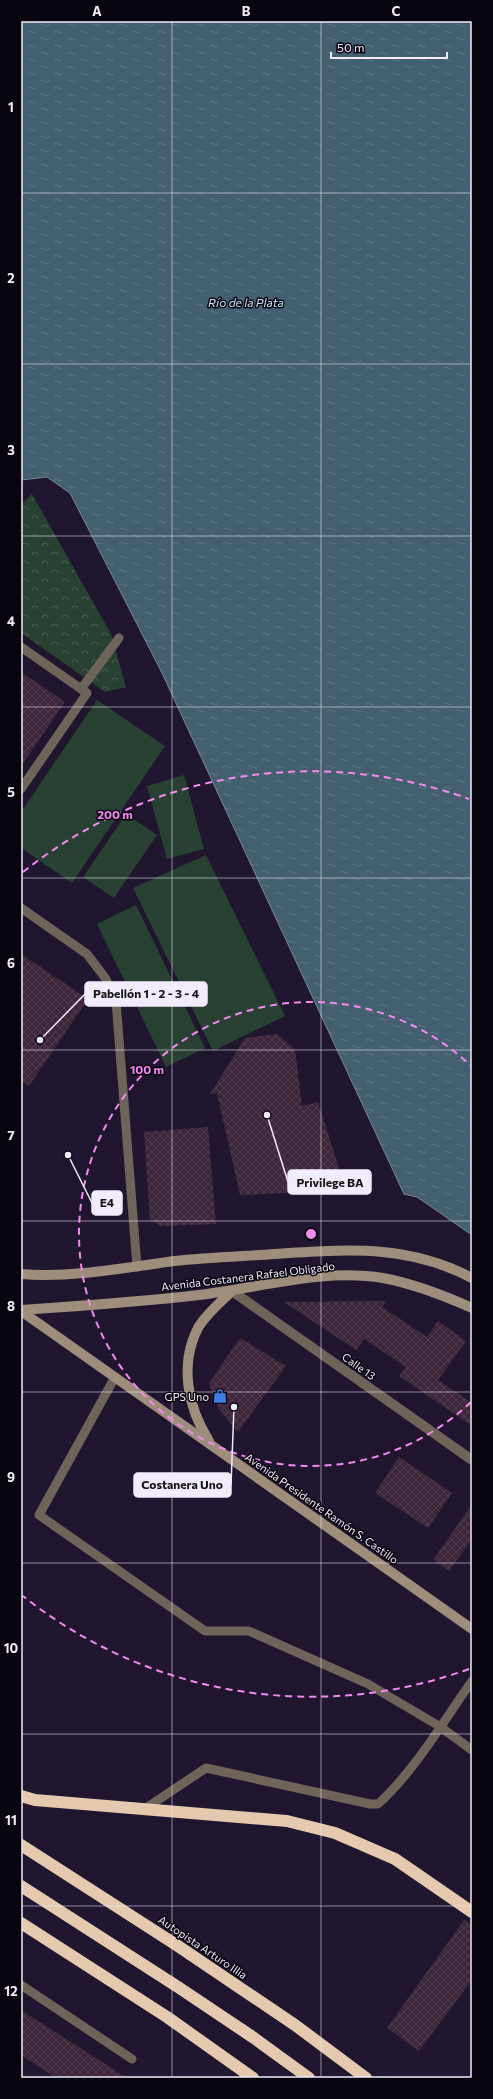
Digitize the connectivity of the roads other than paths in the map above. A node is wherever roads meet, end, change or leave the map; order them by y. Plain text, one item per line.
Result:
1 (119, 638) dead end
2 (21, 647) edge
3 (81, 689) junction
4 (21, 789) edge
5 (21, 908) edge
6 (137, 1267) junction
7 (21, 1274) edge
8 (472, 1278) edge
9 (232, 1291) junction
10 (472, 1308) edge
11 (21, 1310) edge
12 (115, 1377) junction
13 (212, 1445) junction
14 (472, 1460) edge
15 (472, 1629) edge
16 (472, 1681) edge
17 (439, 1726) junction
18 (472, 1750) edge
19 (21, 1796) edge
20 (143, 1810) junction
21 (21, 1846) edge
22 (21, 1886) edge
23 (472, 1912) edge
24 (21, 1922) edge
25 (21, 1985) edge
26 (132, 2059) dead end
27 (253, 2078) edge
28 (309, 2078) edge
29 (366, 2078) edge

1 - 3 lane
2 - 3 lane
3 - 4 lane
5 - 6 lane
6 - 7 main road, Avenida Costanera Rafael Obligado
6 - 8 main road, Avenida Costanera Rafael Obligado
9 - 10 main road, Avenida Costanera Rafael Obligado
9 - 11 main road, Avenida Costanera Rafael Obligado
9 - 13 main road
9 - 14 street, Calle 13
11 - 12 main road, Avenida Presidente Ramón S. Castillo
12 - 13 main road, Avenida Presidente Ramón S. Castillo
12 - 17 lane
13 - 15 main road, Avenida Presidente Ramón S. Castillo
16 - 17 lane
17 - 18 lane
17 - 20 lane
19 - 20 highway
20 - 23 highway
21 - 29 highway, Autopista Arturo Illia
22 - 28 highway
24 - 27 highway
25 - 26 lane

